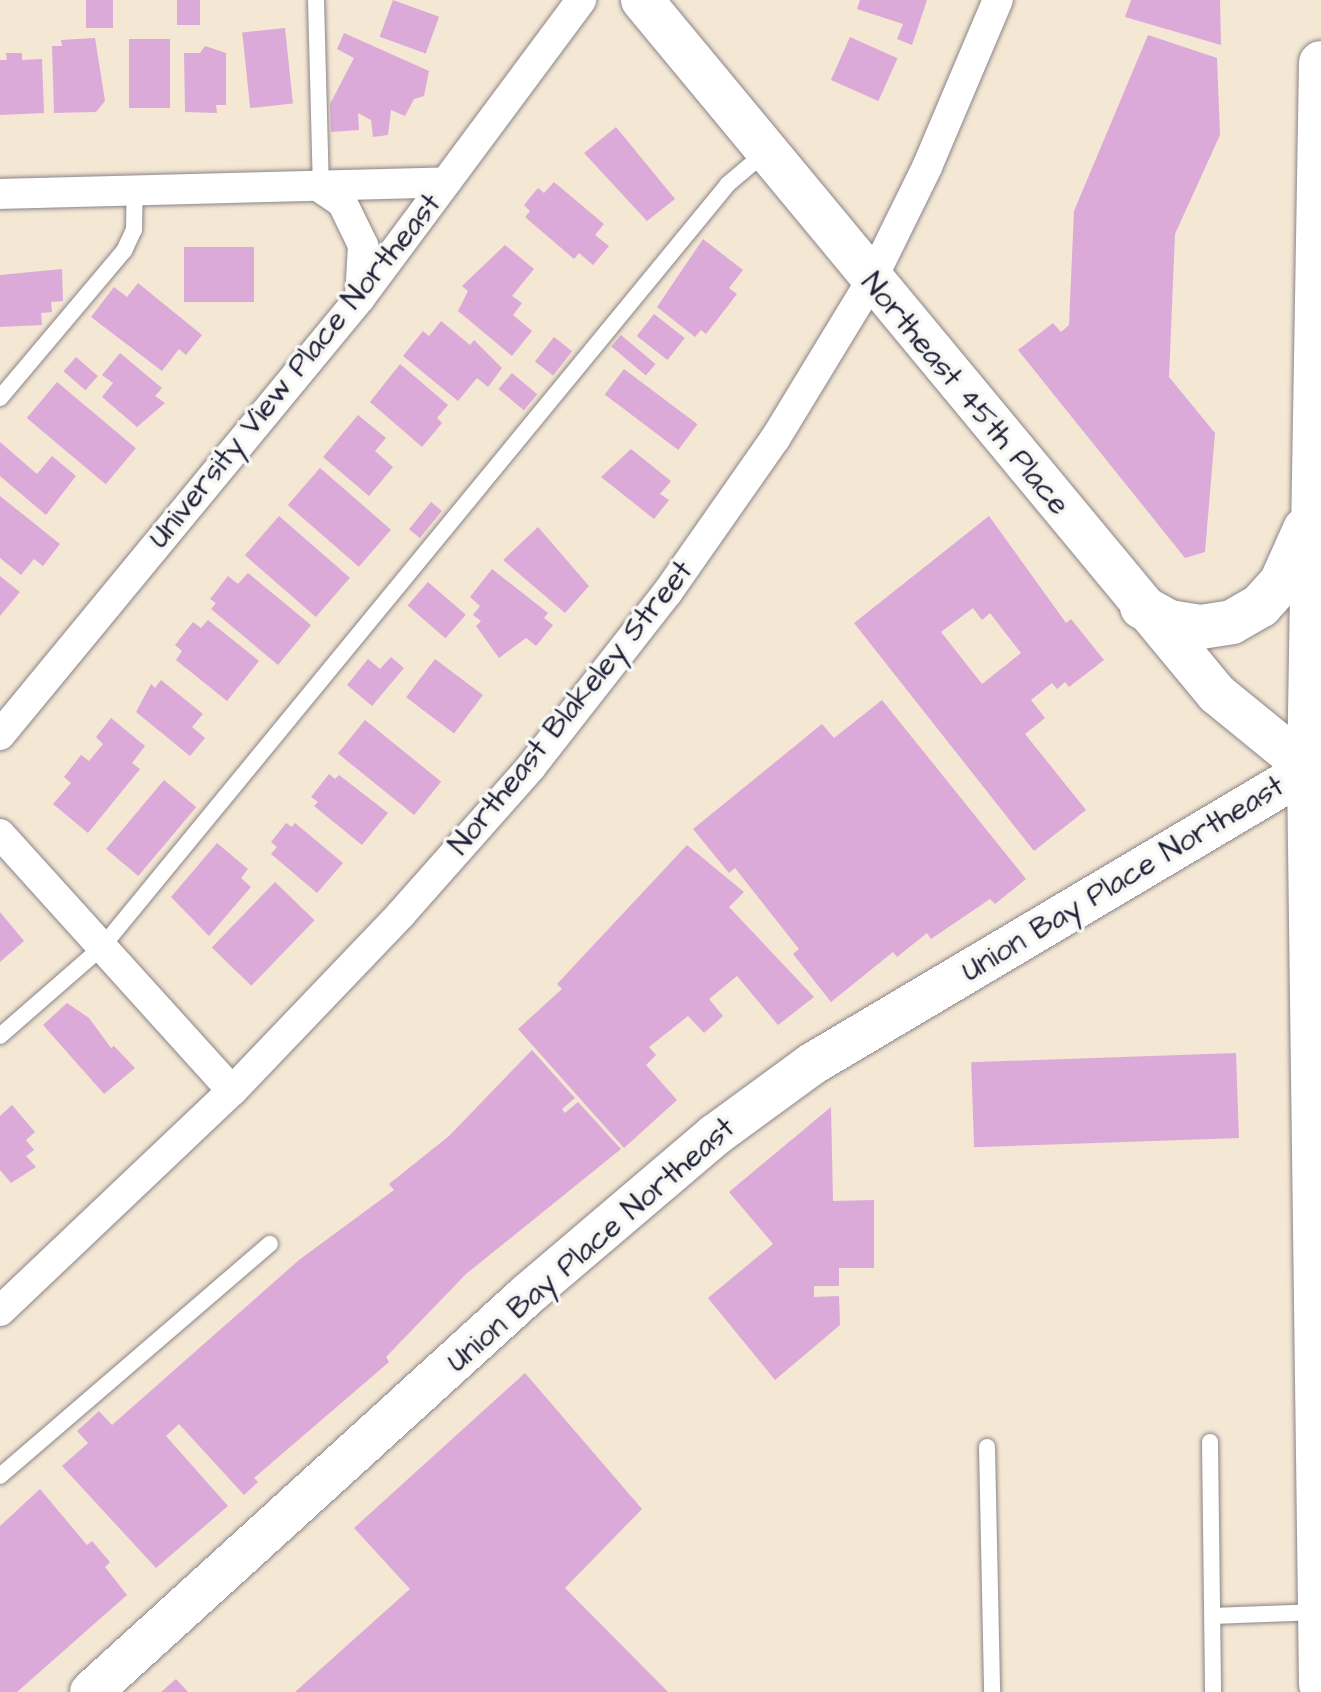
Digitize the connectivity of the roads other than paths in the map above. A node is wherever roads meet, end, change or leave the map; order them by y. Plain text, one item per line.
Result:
1 (316, 0) edge
2 (581, 0) edge
3 (642, 0) edge
4 (998, 0) edge
5 (1321, 63) edge
6 (767, 151) junction
7 (446, 182) junction
8 (321, 188) junction
9 (135, 191) junction
10 (0, 194) edge
11 (871, 281) junction
12 (360, 298) junction
13 (0, 398) edge
14 (1313, 508) junction
15 (1142, 607) junction
16 (0, 735) edge
17 (1315, 766) edge
18 (0, 834) edge
19 (102, 947) junction
20 (0, 1036) edge
21 (1318, 1063) edge
22 (232, 1091) junction
23 (270, 1244) dead end
24 (0, 1311) edge
25 (1210, 1442) dead end
26 (987, 1447) dead end
27 (0, 1476) edge
28 (1320, 1612) edge
29 (1213, 1616) junction
30 (1321, 1684) edge
31 (91, 1692) edge
32 (992, 1692) edge
33 (1213, 1692) edge

1 - 8 lane
2 - 7 street, University View Place Northeast
3 - 6 main road, Northeast 45th Place
4 - 11 street, Northeast Blakeley Street
5 - 14 main road
6 - 11 main road, Northeast 45th Place
6 - 19 lane
7 - 8 street
7 - 12 street, University View Place Northeast
8 - 9 street
8 - 12 street
9 - 10 street
9 - 13 lane
11 - 15 main road, Northeast 45th Place
11 - 22 street, Northeast Blakeley Street
12 - 16 street, University View Place Northeast
14 - 15 main road
14 - 17 main road
15 - 17 main road, Northeast 45th Place
17 - 21 main road
17 - 31 main road, Union Bay Place Northeast
18 - 19 street
19 - 20 lane
19 - 22 street
21 - 28 main road
22 - 24 street, Northeast Blakeley Street
23 - 27 lane
25 - 29 lane
26 - 32 lane
28 - 29 lane
28 - 30 main road
29 - 33 lane

